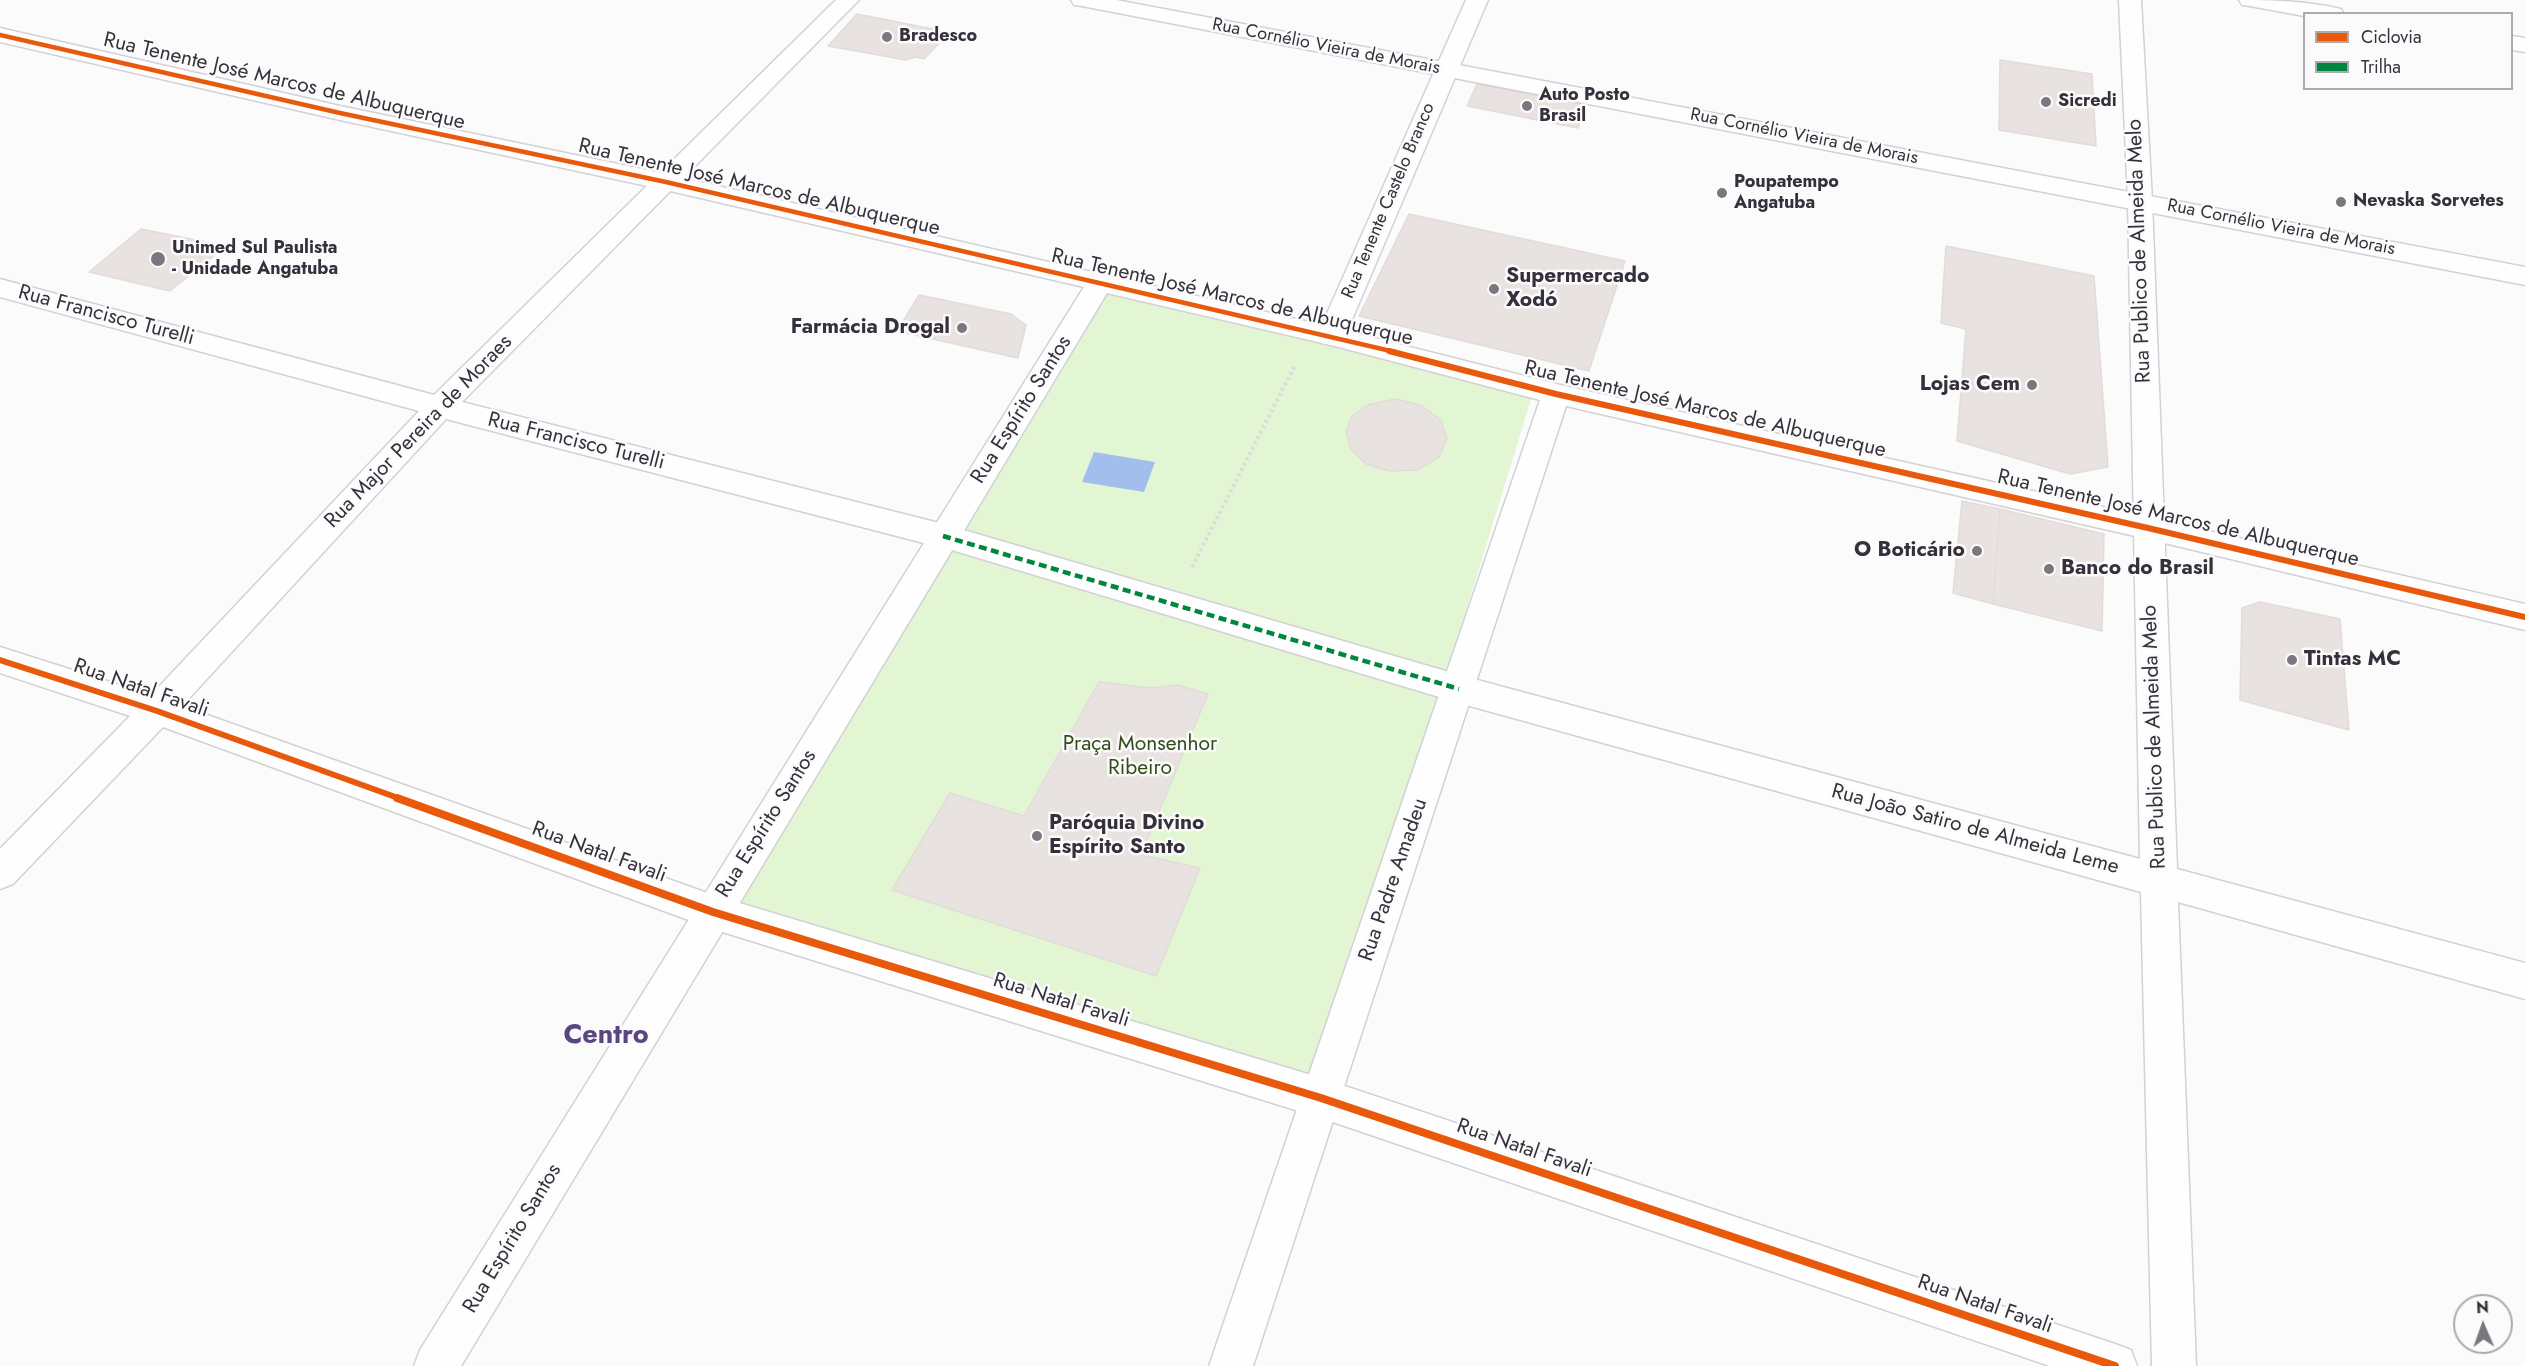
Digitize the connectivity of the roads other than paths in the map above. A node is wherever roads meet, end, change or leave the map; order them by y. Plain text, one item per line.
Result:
1 (848, 0) edge
2 (1083, 0) edge
3 (1477, 0) edge
4 (2130, 0) edge
5 (2250, 0) edge
6 (2320, 12) edge
7 (0, 35) edge
8 (1446, 70) junction
9 (666, 182) junction
10 (2140, 201) junction
11 (2525, 276) edge
12 (1100, 283) junction
13 (0, 288) edge
14 (1321, 334) junction
15 (1556, 394) junction
16 (440, 407) junction
17 (2148, 528) junction
18 (943, 536) junction
19 (1173, 605) joint
20 (2525, 616) edge
21 (0, 660) edge
22 (1459, 689) junction
23 (157, 711) junction
24 (0, 873) edge
25 (2160, 880) junction
26 (713, 912) junction
27 (2525, 981) edge
28 (1321, 1098) junction
29 (436, 1366) edge
30 (1231, 1366) edge
31 (2115, 1366) edge
32 (2174, 1366) edge

1 - 9 street, Rua Major Pereira de Moraes
2 - 8 street, Rua Cornélio Vieira de Morais
3 - 8 street, Rua Tenente Castelo Branco
4 - 10 street, Rua Publico de Almeida Melo
5 - 6 street
7 - 9 street, Rua Tenente José Marcos de Albuquerque
8 - 10 street, Rua Cornélio Vieira de Morais
8 - 14 street, Rua Tenente Castelo Branco
9 - 12 street, Rua Tenente José Marcos de Albuquerque
9 - 16 street, Rua Major Pereira de Moraes
10 - 11 street, Rua Cornélio Vieira de Morais
10 - 17 street, Rua Publico de Almeida Melo
12 - 14 street, Rua Tenente José Marcos de Albuquerque
12 - 18 street, Rua Espírito Santos
13 - 16 street, Rua Francisco Turelli
14 - 15 street, Rua Tenente José Marcos de Albuquerque
15 - 17 street, Rua Tenente José Marcos de Albuquerque
15 - 22 street, Rua Padre Amadeu
16 - 18 street, Rua Francisco Turelli
16 - 23 street, Rua Major Pereira de Moraes
17 - 20 street, Rua Tenente José Marcos de Albuquerque
17 - 25 street, Rua Publico de Almeida Melo
18 - 19 street, Rua Francisco Turelli
18 - 26 street, Rua Espírito Santos
19 - 22 street, Rua João Satiro de Almeida Leme
21 - 23 street, Rua Natal Favali
22 - 25 street, Rua João Satiro de Almeida Leme
22 - 28 street, Rua Padre Amadeu
23 - 24 street, Rua Major Pereira de Moraes
23 - 26 street, Rua Natal Favali
25 - 27 street, Rua João Satiro de Almeida Leme
25 - 32 street, Rua Publico de Almeida Melo
26 - 28 street, Rua Natal Favali
26 - 29 street, Rua Espírito Santos
28 - 30 street, Rua Padre Amadeu
28 - 31 street, Rua Natal Favali

